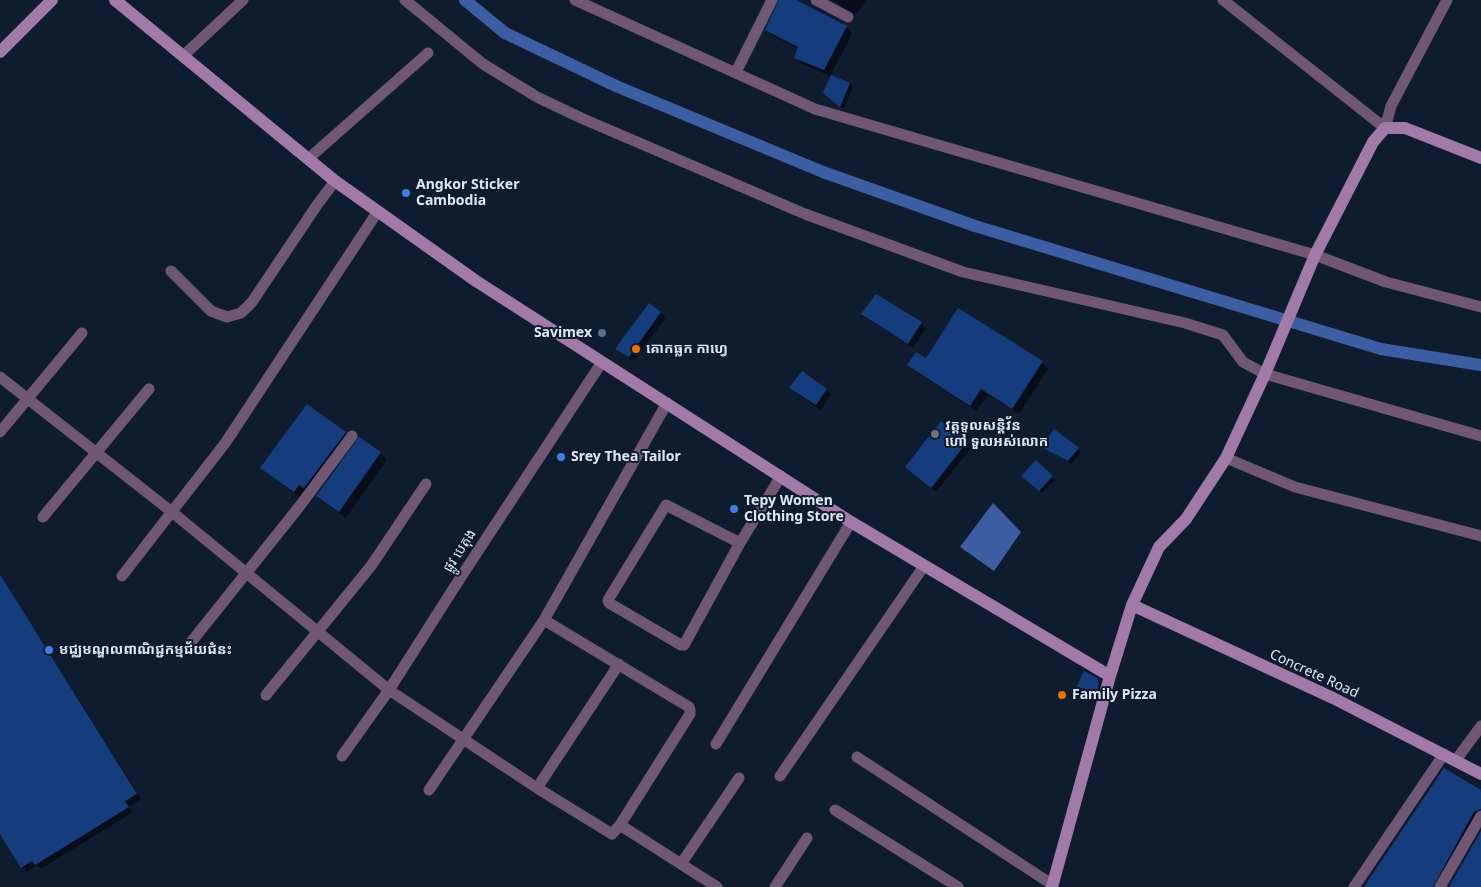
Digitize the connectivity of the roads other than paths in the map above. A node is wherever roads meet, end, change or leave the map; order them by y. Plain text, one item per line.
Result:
1 (52, 0) edge
2 (115, 0) edge
3 (243, 0) edge
4 (405, 0) edge
5 (575, 0) edge
6 (772, 0) edge
7 (816, 0) edge
8 (1223, 0) edge
9 (1446, 0) edge
10 (848, 17) dead end
11 (0, 52) edge
12 (428, 53) dead end
13 (183, 56) junction
14 (736, 72) junction
15 (1385, 128) junction
16 (1481, 158) edge
17 (308, 159) junction
18 (335, 181) junction
19 (378, 211) junction
20 (1315, 255) junction
21 (171, 271) dead end
22 (1481, 307) edge
23 (82, 334) dead end
24 (602, 362) junction
25 (1267, 368) junction
26 (0, 376) edge
27 (149, 389) dead end
28 (28, 399) junction
29 (667, 403) junction
30 (0, 432) edge
31 (352, 436) dead end
32 (1481, 436) edge
33 (96, 453) junction
34 (1226, 458) junction
35 (781, 476) junction
36 (426, 484) dead end
37 (172, 512) junction
38 (43, 517) dead end
39 (851, 522) junction
40 (1481, 536) edge
41 (740, 543) junction
42 (924, 566) junction
43 (246, 572) junction
44 (122, 576) dead end
45 (1132, 605) junction
46 (544, 620) junction
47 (318, 631) junction
48 (192, 641) dead end
49 (619, 664) junction
50 (1110, 676) junction
51 (389, 690) junction
52 (266, 695) dead end
53 (1481, 726) edge
54 (464, 740) junction
55 (716, 744) dead end
56 (342, 756) dead end
57 (857, 757) dead end
58 (1450, 757) junction
59 (1481, 774) edge
60 (780, 776) dead end
61 (739, 778) dead end
62 (537, 788) junction
63 (429, 790) dead end
64 (835, 810) dead end
65 (1481, 816) edge
66 (620, 825) junction
67 (806, 838) dead end
68 (681, 864) junction
69 (1053, 886) edge
70 (716, 887) edge
71 (775, 887) edge
72 (958, 887) edge
73 (1354, 887) edge
74 (1440, 887) edge

1 - 11 street
2 - 13 street
3 - 13 street
4 - 25 street
5 - 14 street
6 - 14 street
7 - 10 street
8 - 15 street
9 - 15 street
12 - 17 street
13 - 17 street
14 - 20 street
15 - 16 street
15 - 20 street
17 - 18 street
18 - 19 street
18 - 21 street
19 - 24 street
19 - 37 street
20 - 22 street
20 - 25 street
23 - 28 street
24 - 29 street
24 - 51 street, ផ្លូវ បេតុង
25 - 32 street
25 - 34 street
26 - 28 street
27 - 33 street
28 - 30 street
28 - 33 street
29 - 35 street
29 - 46 street
31 - 43 street
33 - 37 street
33 - 38 street
34 - 40 street
34 - 45 street
35 - 39 street
35 - 41 street
36 - 47 street
37 - 43 street
37 - 44 street
39 - 42 street
39 - 55 street
41 - 41 street
42 - 50 street
42 - 60 street
43 - 47 street
43 - 48 street
45 - 50 street
45 - 58 street, Concrete Road
46 - 49 street
46 - 54 street
47 - 51 street
47 - 52 street
49 - 62 street
49 - 66 street
50 - 69 street
51 - 54 street
51 - 56 street, ផ្លូវ បេតុង
53 - 58 street
54 - 62 street
54 - 63 street
57 - 69 street
58 - 59 street, Concrete Road
58 - 73 street
61 - 68 street
62 - 66 street
64 - 72 street
65 - 74 street
66 - 68 street
67 - 71 street
68 - 70 street

